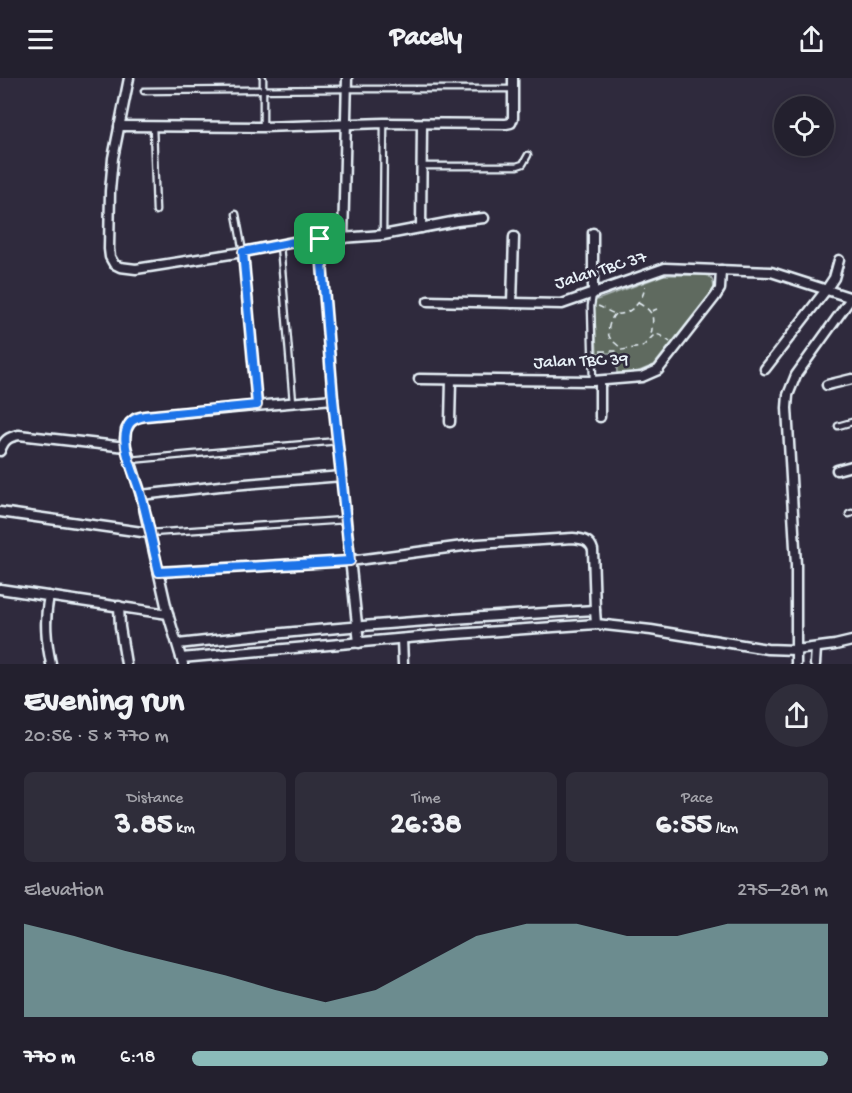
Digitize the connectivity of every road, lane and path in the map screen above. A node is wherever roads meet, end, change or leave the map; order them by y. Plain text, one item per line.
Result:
1 (129, 78) edge
2 (263, 78) edge
3 (347, 78) edge
4 (513, 78) edge
5 (346, 89) junction
6 (513, 89) junction
7 (263, 90) junction
8 (144, 91) dead end
9 (384, 123) junction
10 (422, 124) junction
11 (345, 125) junction
12 (119, 126) junction
13 (153, 126) junction
14 (263, 127) junction
15 (528, 155) dead end
16 (422, 166) junction
17 (156, 211) dead end
18 (236, 214) dead end
19 (484, 218) dead end
20 (421, 228) junction
21 (593, 233) dead end
22 (383, 236) junction
23 (514, 237) dead end
24 (320, 239) junction
25 (343, 239) junction
26 (280, 244) junction
27 (243, 252) junction
28 (839, 260) dead end
29 (721, 270) junction
30 (641, 277) junction
31 (826, 290) junction
32 (593, 294) junction
33 (852, 297) edge
34 (428, 301) dead end
35 (512, 303) junction
36 (637, 303) junction
37 (591, 306) junction
38 (657, 309) dead end
39 (651, 312) junction
40 (615, 314) junction
41 (651, 336) junction
42 (677, 347) junction
43 (623, 350) junction
44 (593, 351) junction
45 (765, 369) dead end
46 (419, 379) dead end
47 (852, 379) edge
48 (451, 380) junction
49 (597, 381) junction
50 (827, 385) dead end
51 (333, 399) junction
52 (292, 402) junction
53 (257, 405) junction
54 (600, 417) dead end
55 (450, 422) dead end
56 (852, 423) edge
57 (838, 426) dead end
58 (338, 441) junction
59 (126, 447) junction
60 (0, 451) edge
61 (130, 460) junction
62 (852, 466) edge
63 (837, 470) dead end
64 (342, 476) junction
65 (141, 495) junction
66 (0, 512) edge
67 (345, 520) junction
68 (149, 533) junction
69 (350, 561) junction
70 (159, 572) junction
71 (0, 589) edge
72 (49, 596) junction
73 (119, 606) junction
74 (595, 610) junction
75 (168, 614) junction
76 (596, 624) junction
77 (357, 627) junction
78 (402, 639) junction
79 (852, 641) edge
80 (178, 644) junction
81 (359, 644) junction
82 (816, 648) junction
83 (796, 650) junction
84 (182, 661) edge
85 (51, 664) edge
86 (126, 664) edge
87 (403, 664) edge
88 (796, 664) edge
89 (815, 664) edge

1 - 12 street
2 - 7 lane
3 - 5 street
4 - 6 street
5 - 6 lane
5 - 7 lane
5 - 11 street
6 - 10 street
7 - 8 lane
7 - 14 lane
9 - 10 street
9 - 11 street
9 - 22 lane
10 - 16 street
11 - 14 street
11 - 25 street
12 - 13 street
12 - 27 street
13 - 14 street
13 - 17 lane
15 - 16 lane
16 - 20 street
18 - 27 lane
19 - 20 street
20 - 22 street
21 - 32 street
22 - 25 street
23 - 35 street
24 - 25 street
24 - 26 street
24 - 51 street
26 - 27 street
26 - 52 lane
27 - 53 street
28 - 31 street
29 - 30 street, Jalan TBC 37
29 - 31 street, Jalan TBC 37
29 - 42 street, Jalan TBC 39
30 - 32 street, Jalan TBC 37
30 - 36 path
31 - 33 street, Jalan TBC 37
31 - 45 street
32 - 35 street, Jalan TBC 37
32 - 37 lane
33 - 83 street
34 - 35 street, Jalan TBC 37
36 - 39 path
36 - 40 path
37 - 40 path
37 - 44 lane
38 - 39 path
39 - 41 path
40 - 43 path
41 - 42 path
41 - 43 path
42 - 49 street, Jalan TBC 39
43 - 44 path
44 - 49 lane
46 - 48 street, Jalan TBC 39
47 - 50 street
48 - 49 street, Jalan TBC 39
48 - 55 street
49 - 54 street
51 - 52 street
51 - 58 street
52 - 53 street
53 - 59 street
56 - 57 lane
58 - 61 lane
58 - 64 street
59 - 60 street
59 - 61 street
61 - 65 street
62 - 63 street
64 - 65 street
64 - 67 street
65 - 68 street
66 - 68 street
67 - 68 lane
67 - 69 street
68 - 70 street
69 - 70 street
69 - 74 street
69 - 77 street
70 - 75 street
71 - 72 street
72 - 73 street
72 - 85 street
73 - 75 street
73 - 86 street
74 - 76 street
74 - 77 street
75 - 80 street
76 - 78 street
76 - 83 street
77 - 80 street
77 - 81 street
78 - 81 street
78 - 87 street
79 - 82 street
80 - 84 street
81 - 84 street
82 - 83 street
82 - 89 street
83 - 88 street

